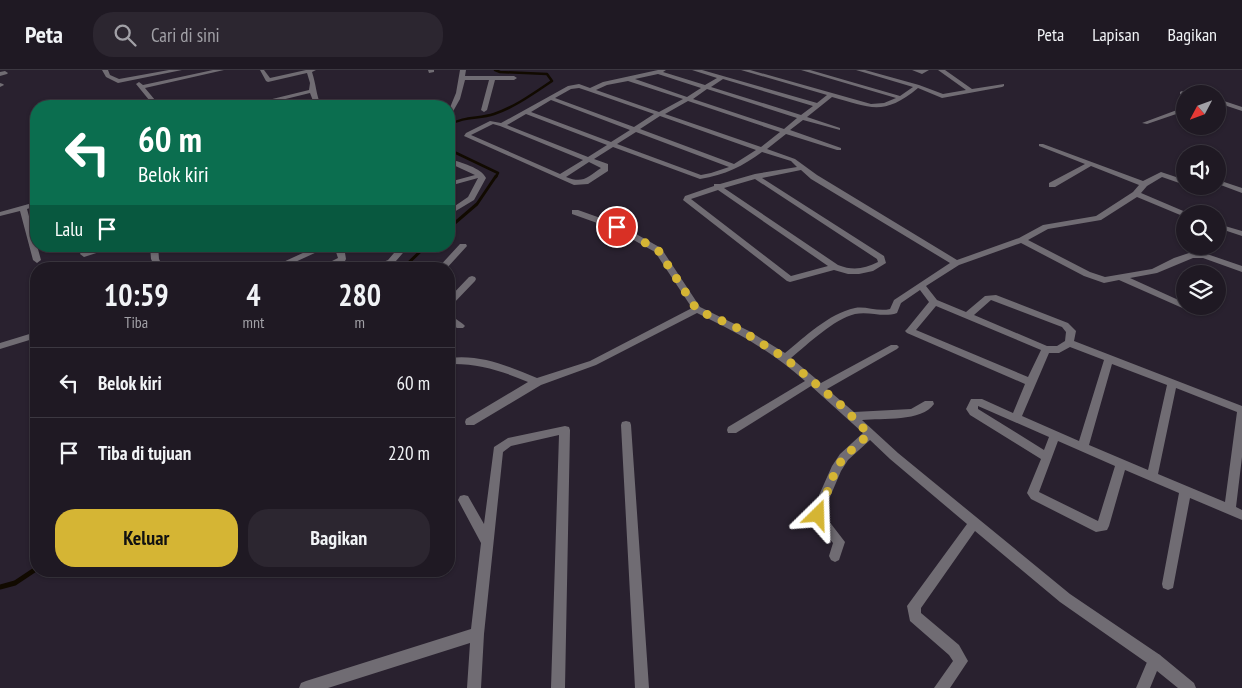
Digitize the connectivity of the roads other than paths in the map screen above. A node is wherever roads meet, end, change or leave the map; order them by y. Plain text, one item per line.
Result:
1 (106, 70) edge
2 (179, 70) edge
3 (221, 70) edge
4 (263, 70) edge
5 (311, 70) edge
6 (463, 70) edge
7 (695, 70) edge
8 (744, 70) edge
9 (804, 70) edge
10 (831, 70) edge
11 (859, 70) edge
12 (915, 70) edge
13 (926, 70) edge
14 (941, 70) edge
15 (660, 71) edge
16 (704, 71) edge
17 (823, 76) junction
18 (722, 77) junction
19 (134, 78) junction
20 (462, 78) junction
21 (492, 78) junction
22 (514, 78) dead end
23 (628, 79) junction
24 (732, 79) junction
25 (1002, 85) dead end
26 (917, 86) junction
27 (141, 87) junction
28 (707, 88) junction
29 (590, 90) junction
30 (312, 91) junction
31 (971, 91) junction
32 (831, 95) junction
33 (550, 98) junction
34 (902, 98) junction
35 (688, 99) junction
36 (152, 100) edge
37 (275, 100) edge
38 (316, 100) edge
39 (455, 102) edge
40 (1226, 104) edge
41 (817, 105) junction
42 (1242, 109) edge
43 (484, 110) dead end
44 (526, 112) junction
45 (1176, 112) edge
46 (659, 114) junction
47 (802, 117) junction
48 (1145, 123) dead end
49 (502, 125) junction
50 (838, 129) dead end
51 (636, 130) junction
52 (785, 131) junction
53 (613, 145) junction
54 (1042, 145) dead end
55 (839, 149) dead end
56 (762, 150) junction
57 (591, 159) junction
58 (455, 164) edge
59 (1090, 164) junction
60 (736, 167) junction
61 (801, 167) junction
62 (481, 175) junction
63 (755, 176) junction
64 (561, 177) junction
65 (1176, 180) edge
66 (455, 182) edge
67 (1144, 184) junction
68 (1052, 185) dead end
69 (1226, 185) edge
70 (717, 186) junction
71 (1242, 191) edge
72 (1136, 194) junction
73 (471, 198) junction
74 (455, 203) edge
75 (30, 205) edge
76 (23, 207) junction
77 (455, 209) edge
78 (1176, 211) edge
79 (575, 212) dead end
80 (0, 214) edge
81 (1226, 229) edge
82 (30, 234) edge
83 (1242, 234) edge
84 (1022, 240) junction
85 (463, 246) dead end
86 (35, 252) edge
87 (92, 252) edge
88 (312, 252) edge
89 (339, 252) edge
90 (399, 252) edge
91 (84, 254) dead end
92 (37, 260) dead end
93 (288, 262) edge
94 (328, 262) edge
95 (390, 262) edge
96 (448, 262) edge
97 (956, 263) junction
98 (835, 267) junction
99 (1242, 269) edge
100 (1122, 278) junction
101 (472, 279) dead end
102 (921, 284) junction
103 (455, 297) edge
104 (934, 302) junction
105 (1176, 302) edge
106 (697, 310) junction
107 (968, 316) junction
108 (455, 322) edge
109 (460, 326) dead end
110 (30, 337) edge
111 (1069, 343) junction
112 (0, 346) edge
113 (894, 347) dead end
114 (1046, 349) junction
115 (785, 358) junction
116 (1109, 358) junction
117 (455, 360) edge
118 (537, 382) junction
119 (1030, 382) junction
120 (1172, 383) junction
121 (816, 385) junction
122 (929, 404) dead end
123 (1242, 411) edge
124 (852, 416) junction
125 (1016, 418) junction
126 (470, 422) dead end
127 (626, 425) dead end
128 (732, 430) dead end
129 (869, 434) junction
130 (1055, 436) junction
131 (1083, 447) junction
132 (1046, 457) junction
133 (1121, 464) junction
134 (1152, 477) junction
135 (1185, 491) junction
136 (464, 500) dead end
137 (1230, 510) junction
138 (1242, 516) edge
139 (974, 523) junction
140 (488, 544) junction
141 (835, 556) dead end
142 (1168, 584) dead end
143 (477, 634) junction
144 (1154, 660) junction
145 (306, 688) edge
146 (474, 688) edge
147 (558, 688) edge
148 (642, 688) edge
149 (941, 688) edge
150 (1143, 688) edge
151 (1189, 688) edge

1 - 19 street
2 - 19 street
3 - 27 street
4 - 5 street
5 - 30 street
6 - 20 street
7 - 16 street
8 - 24 street
8 - 32 street
9 - 17 street
10 - 17 street
11 - 26 street
12 - 13 street
14 - 31 street
15 - 23 street
15 - 28 street
16 - 18 street
17 - 34 street
18 - 24 street
18 - 28 street
19 - 27 street
20 - 21 street
20 - 39 street
21 - 22 street
21 - 43 street
23 - 29 street
23 - 35 street
24 - 41 street
25 - 31 street
26 - 31 street
26 - 34 street
27 - 36 street
28 - 35 street
28 - 47 street
29 - 33 street
29 - 46 street
30 - 37 street
30 - 38 street
32 - 34 street
32 - 41 street
33 - 44 street
33 - 51 street
35 - 46 street
35 - 52 street
40 - 42 street
41 - 47 street
44 - 49 street
44 - 53 street
45 - 48 street
46 - 51 street
46 - 56 street
47 - 50 street
47 - 52 street
49 - 57 street
49 - 64 street
51 - 53 street
51 - 60 street
52 - 55 street
52 - 56 street
53 - 57 street
53 - 60 street
54 - 59 street
56 - 60 street
56 - 61 street
57 - 64 street
57 - 64 street
58 - 62 street
59 - 67 street
59 - 68 street
61 - 63 street
61 - 97 street
62 - 66 street
62 - 73 street
63 - 70 street
63 - 98 street
65 - 67 street
67 - 72 street
69 - 71 street
70 - 98 street
70 - 98 street
72 - 78 street
72 - 84 street
73 - 74 street
73 - 77 street
75 - 76 street
76 - 80 street
76 - 82 street
79 - 106 street
81 - 83 street
84 - 97 street
84 - 100 street
85 - 96 street
86 - 92 street
87 - 91 street
88 - 93 street
89 - 94 street
90 - 95 street
97 - 102 street
99 - 100 street
100 - 105 street
101 - 103 street
102 - 104 street
102 - 115 street
104 - 107 street
104 - 119 street
106 - 115 street
106 - 118 street
107 - 111 street
107 - 114 street
108 - 109 street
110 - 112 street
111 - 114 street
111 - 116 street
113 - 121 street
114 - 119 street
115 - 121 street
116 - 120 street
116 - 131 street
117 - 118 street
118 - 126 street
119 - 125 street
120 - 123 street
120 - 134 street
121 - 124 street
121 - 128 street
122 - 124 street
123 - 137 street
124 - 129 street
125 - 130 street
125 - 132 street
127 - 148 street
129 - 139 street
129 - 141 street
130 - 131 street
130 - 132 street
131 - 133 street
132 - 133 street
133 - 134 street
134 - 135 street
135 - 137 street
135 - 142 street
136 - 140 street
137 - 138 street
139 - 144 street
139 - 149 street
140 - 143 street
140 - 147 street
143 - 145 street
143 - 146 street
144 - 150 street
144 - 151 street

